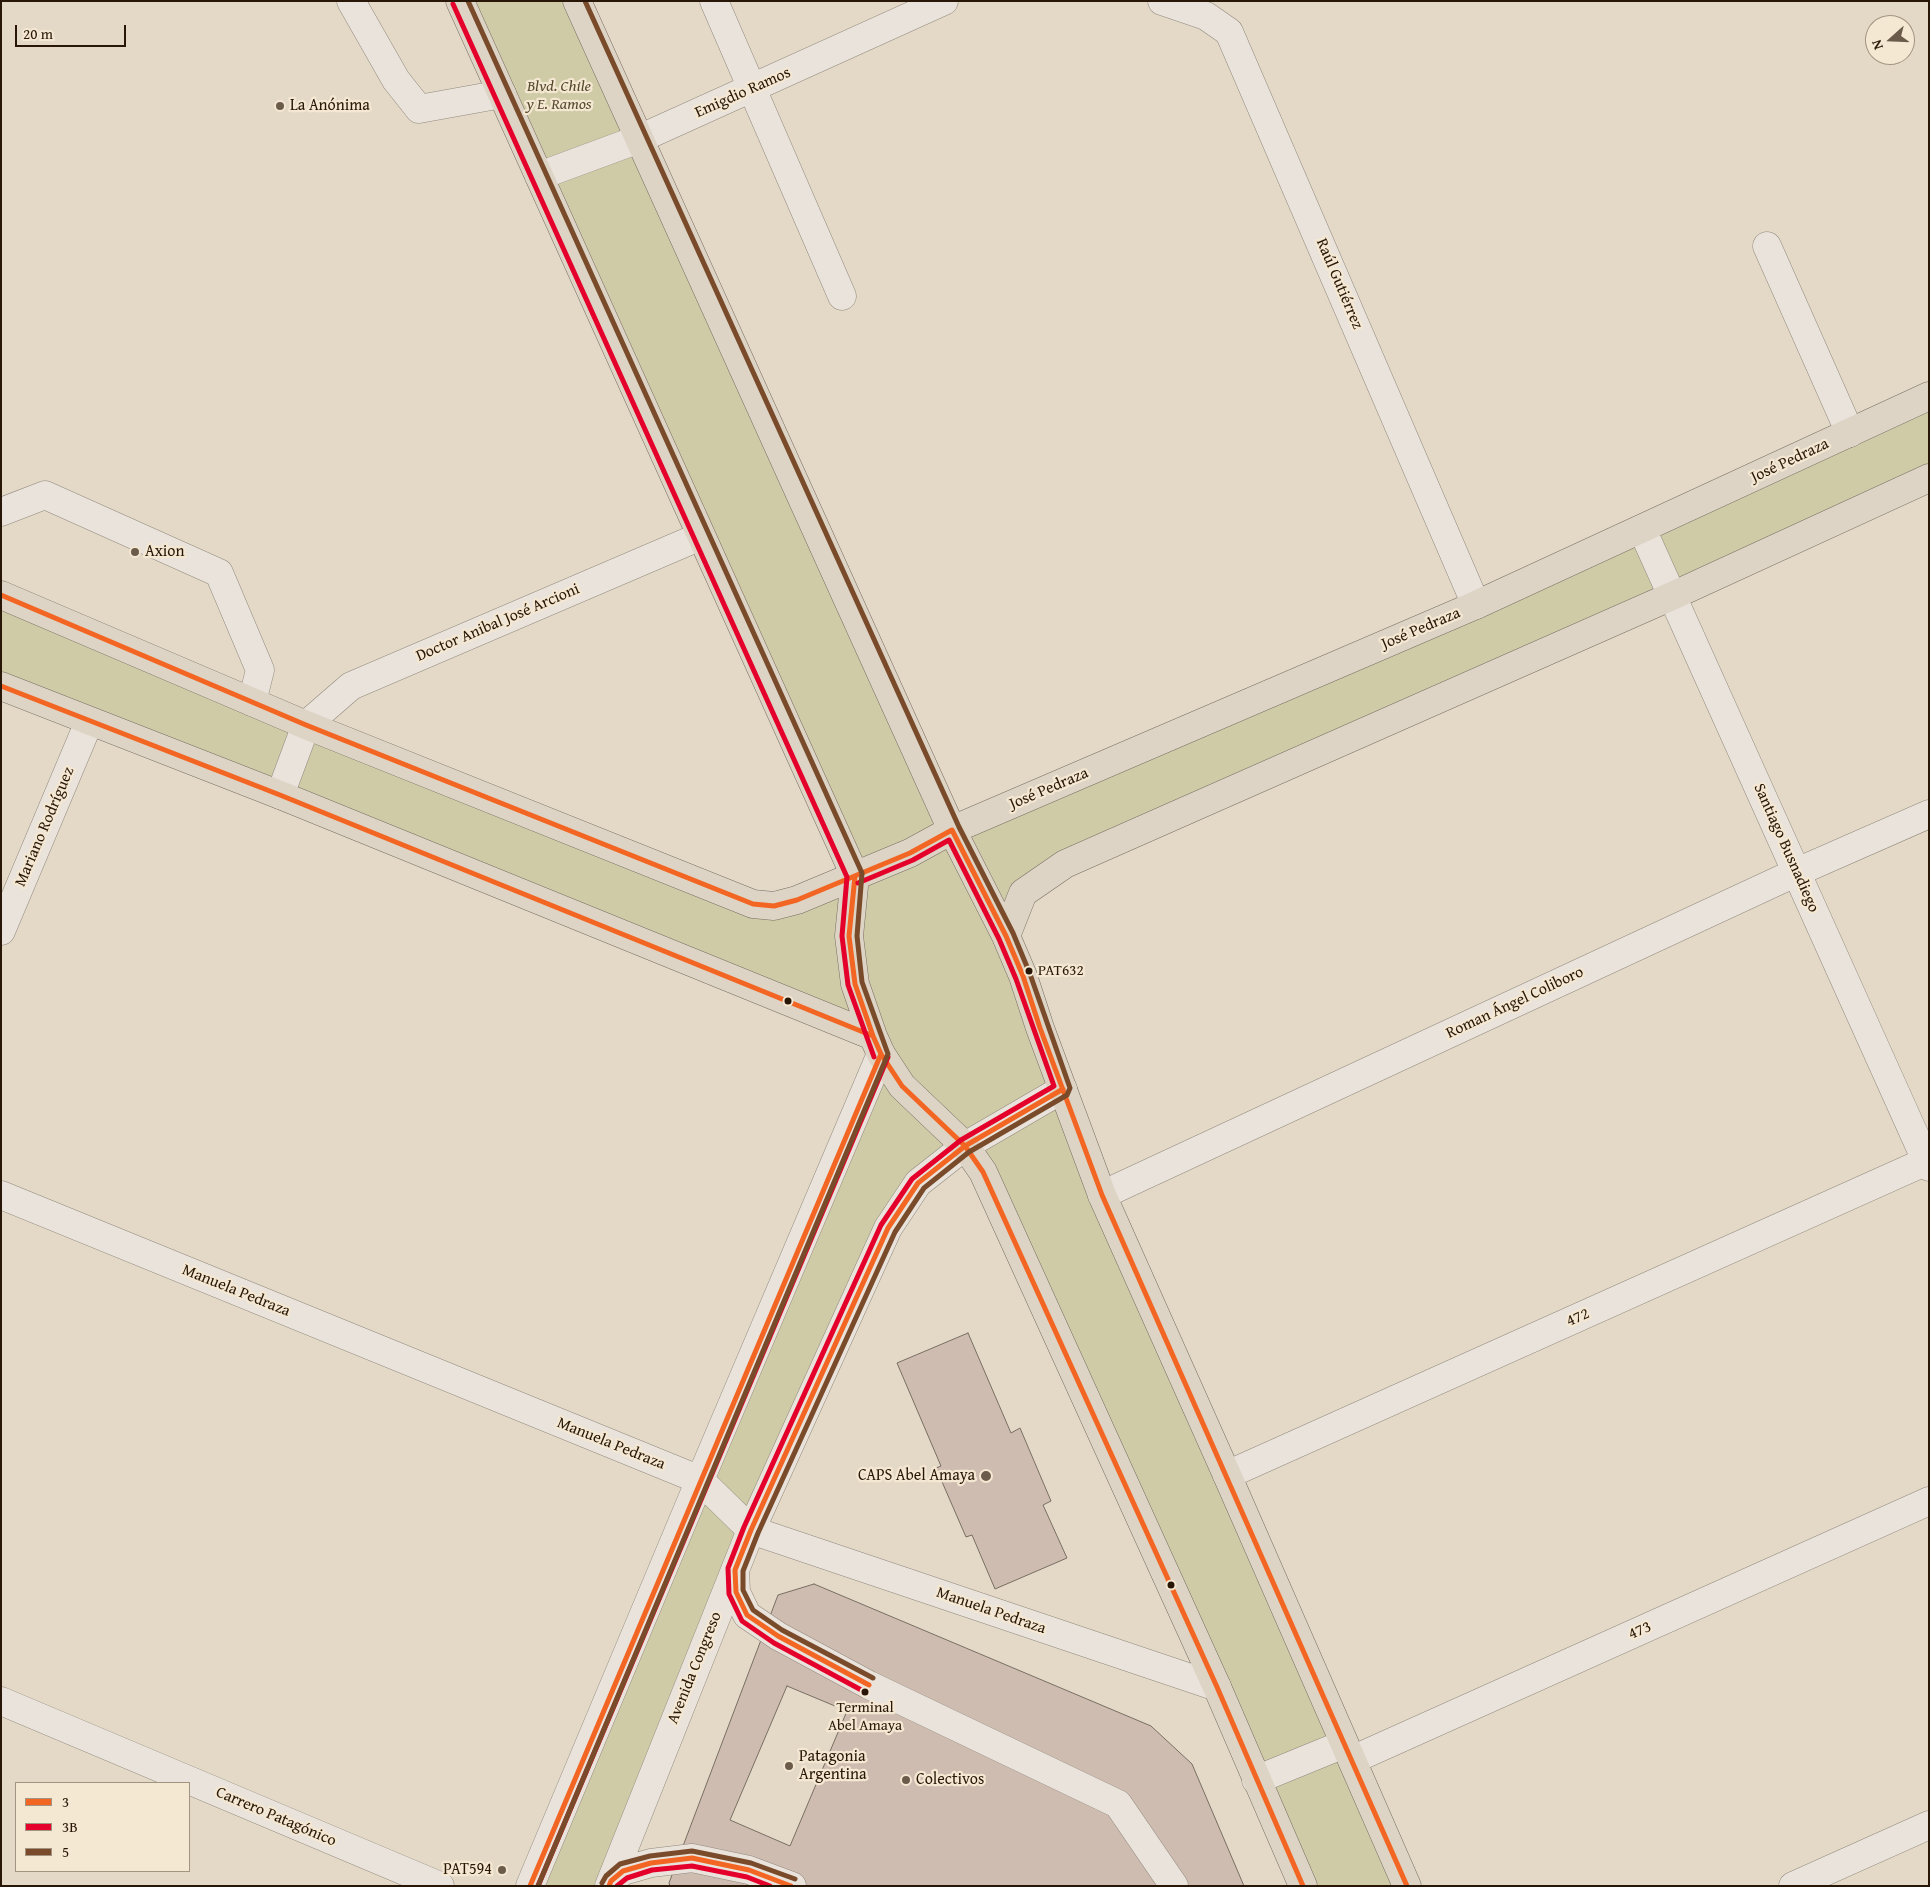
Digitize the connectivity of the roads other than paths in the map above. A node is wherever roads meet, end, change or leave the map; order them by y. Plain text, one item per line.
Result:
1 (351, 1) edge
2 (460, 1) edge
3 (577, 1) edge
4 (714, 1) edge
5 (944, 1) edge
6 (1162, 1) edge
7 (752, 89) junction
8 (502, 94) junction
9 (639, 139) junction
10 (539, 176) junction
11 (1767, 246) dead end
12 (842, 296) dead end
13 (1929, 396) edge
14 (1850, 433) junction
15 (1929, 478) edge
16 (1, 512) edge
17 (1642, 529) junction
18 (701, 536) junction
19 (1, 595) edge
20 (1672, 596) junction
21 (1476, 605) junction
22 (1, 686) edge
23 (252, 702) junction
24 (89, 722) junction
25 (306, 726) junction
26 (280, 796) junction
27 (1929, 814) edge
28 (952, 830) junction
29 (1797, 872) junction
30 (855, 876) junction
31 (1, 931) edge
32 (1006, 936) junction
33 (877, 1045) junction
34 (1063, 1089) junction
35 (964, 1146) junction
36 (1928, 1163) edge
37 (1, 1195) edge
38 (1102, 1195) junction
39 (1228, 1475) junction
40 (700, 1480) junction
41 (1929, 1501) edge
42 (751, 1530) junction
43 (735, 1570) junction
44 (1217, 1687) junction
45 (1, 1701) edge
46 (1348, 1752) junction
47 (1256, 1780) junction
48 (1929, 1825) edge
49 (610, 1884) edge
50 (440, 1886) edge
51 (530, 1886) edge
52 (792, 1886) edge
53 (1174, 1886) edge
54 (1303, 1886) edge
55 (1407, 1886) edge
56 (1793, 1886) edge

1 - 8 street
2 - 8 main road
3 - 9 main road
4 - 7 street
5 - 7 street, Emigdio Ramos
6 - 21 street, Raúl Gutiérrez
7 - 9 street, Emigdio Ramos
7 - 12 street
8 - 10 main road
9 - 10 street, Emigdio Ramos
9 - 28 main road
10 - 18 main road
11 - 14 street
13 - 14 main road, José Pedraza
14 - 17 main road, José Pedraza
15 - 20 main road
16 - 23 street
17 - 20 street, Santiago Busnadiego
17 - 21 main road, José Pedraza
18 - 25 street, Doctor Anibal José Arcioni
18 - 30 main road
19 - 23 main road, José Pedraza
20 - 29 street, Santiago Busnadiego
20 - 32 main road
21 - 28 main road, José Pedraza
22 - 24 main road
23 - 25 main road, José Pedraza
24 - 26 main road
24 - 31 street, Mariano Rodríguez
25 - 26 street
25 - 30 main road, José Pedraza
26 - 33 main road
27 - 29 street, Roman Ángel Coliboro
28 - 30 main road, José Pedraza
28 - 32 main road
29 - 36 street, Santiago Busnadiego
29 - 38 street, Roman Ángel Coliboro
30 - 33 main road
32 - 34 main road
33 - 35 main road
33 - 40 street
34 - 35 street, Avenida Congreso
34 - 38 main road
35 - 42 street, Avenida Congreso
35 - 44 main road
36 - 39 street, 472
37 - 40 street, Manuela Pedraza
38 - 39 main road
39 - 46 main road
40 - 42 street, Manuela Pedraza
40 - 51 street
41 - 46 street, 473
42 - 43 street, Avenida Congreso
42 - 44 street, Manuela Pedraza
43 - 49 street, Avenida Congreso
43 - 53 street
44 - 47 main road
45 - 50 street, Carrero Patagónico
46 - 47 street, 473
46 - 55 main road
47 - 54 main road
48 - 56 street
49 - 52 street

